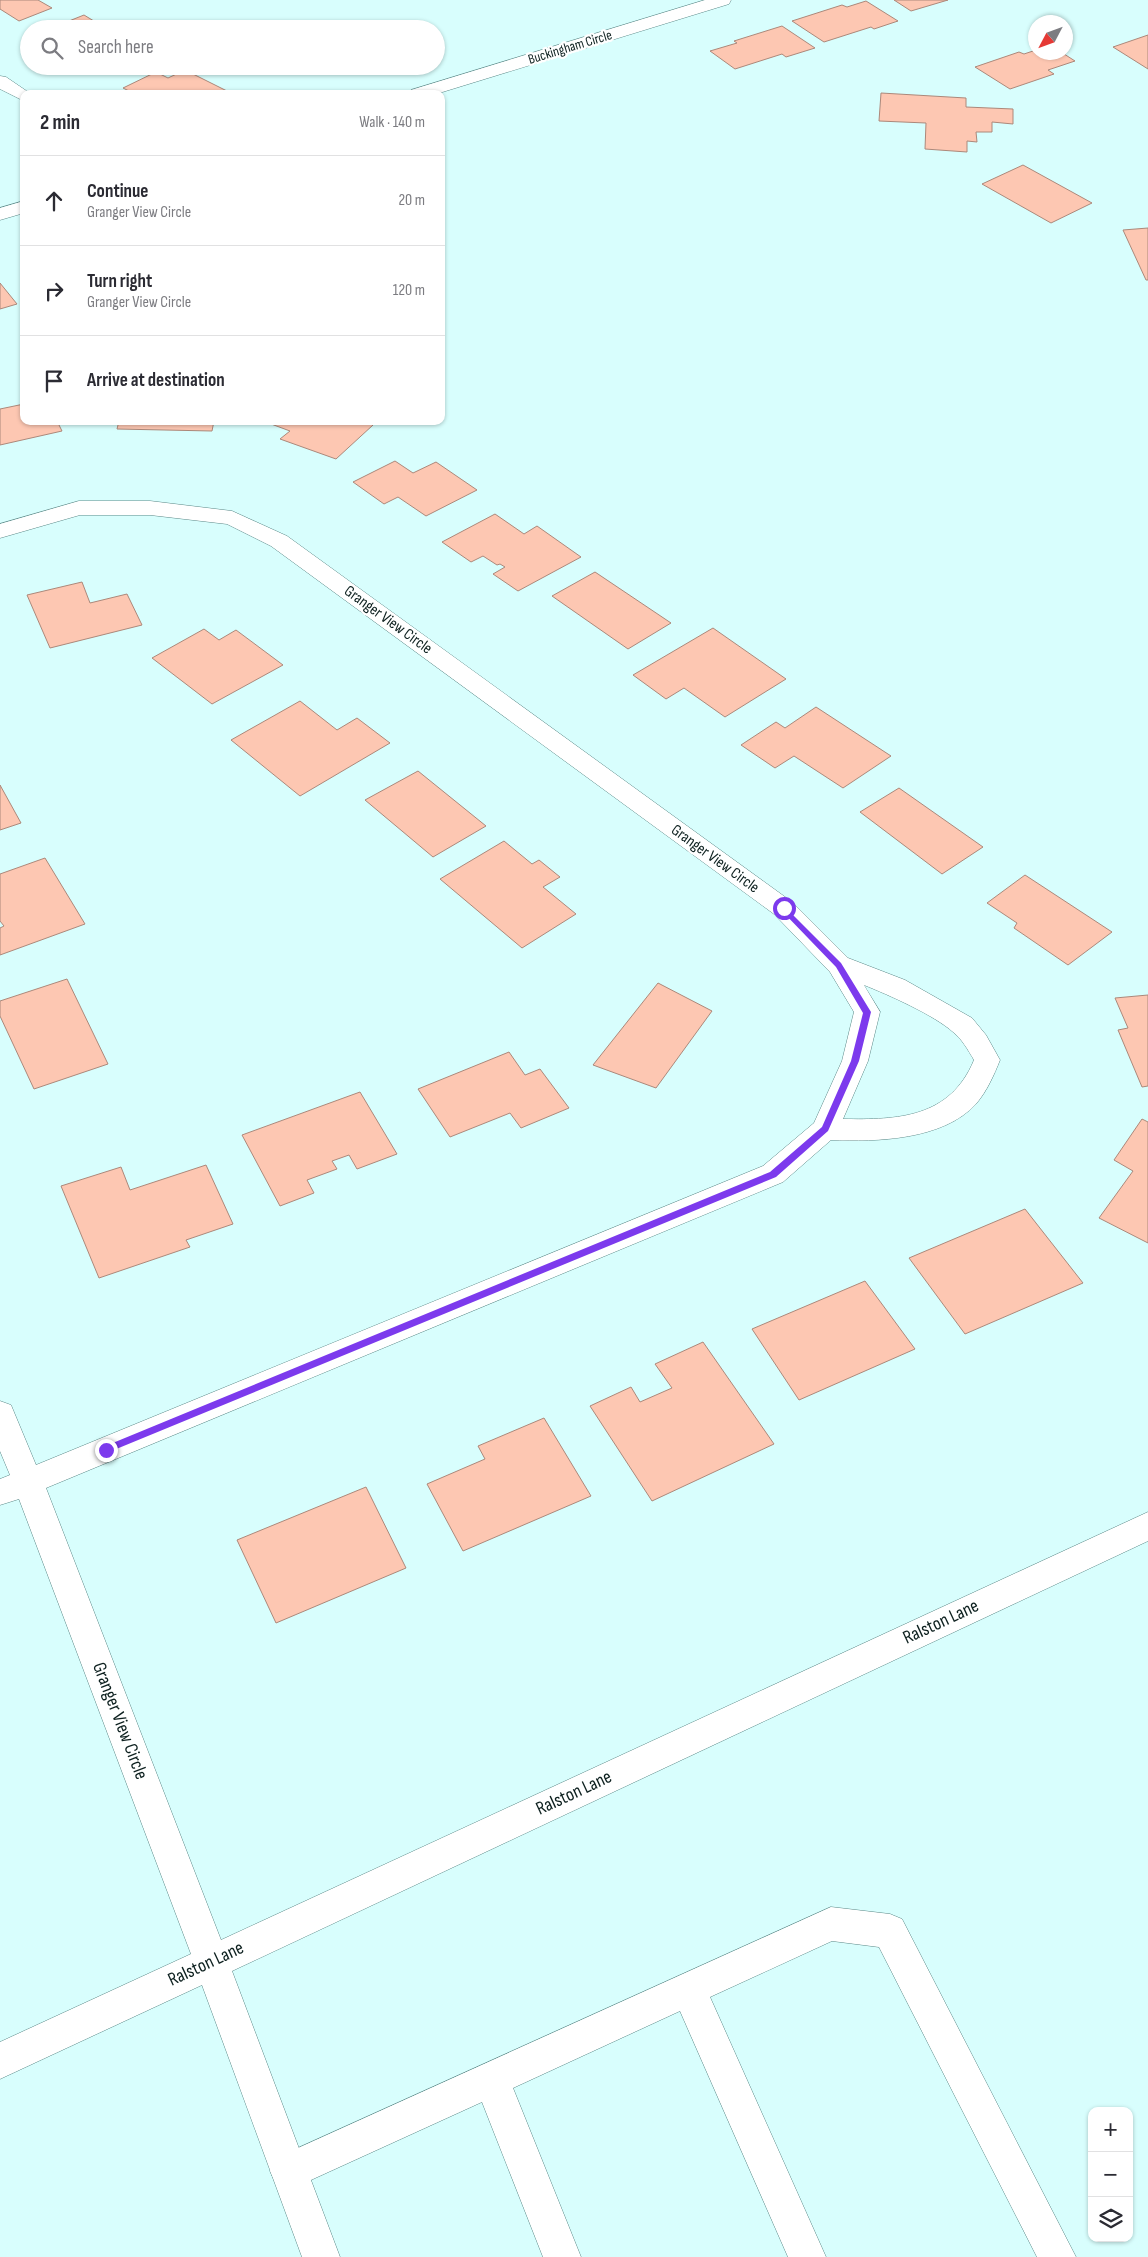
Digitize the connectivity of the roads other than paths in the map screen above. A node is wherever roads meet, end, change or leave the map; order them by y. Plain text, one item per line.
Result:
1 (723, 0) edge
2 (0, 81) edge
3 (430, 90) edge
4 (20, 94) edge
5 (20, 208) edge
6 (0, 214) edge
7 (0, 531) edge
8 (839, 965) junction
9 (825, 1129) junction
10 (0, 1414) edge
11 (14, 1487) edge
12 (1148, 1526) edge
13 (211, 1961) junction
14 (688, 1989) junction
15 (0, 2061) edge
16 (491, 2078) junction
17 (289, 2171) junction
18 (321, 2257) edge
19 (562, 2257) edge
20 (807, 2257) edge
21 (1057, 2257) edge

1 - 3 street, Buckingham Circle
2 - 4 street
5 - 6 street
7 - 8 street, Granger View Circle
8 - 9 street, Granger View Circle
8 - 9 street
9 - 11 street, Granger View Circle
10 - 11 street, Granger View Circle
11 - 13 street, Granger View Circle
12 - 13 street, Ralston Lane
13 - 15 street, Ralston Lane
13 - 17 street, Granger View Circle
14 - 16 street
14 - 20 street
14 - 21 street
16 - 17 street
16 - 19 street
17 - 18 street, Granger View Circle

